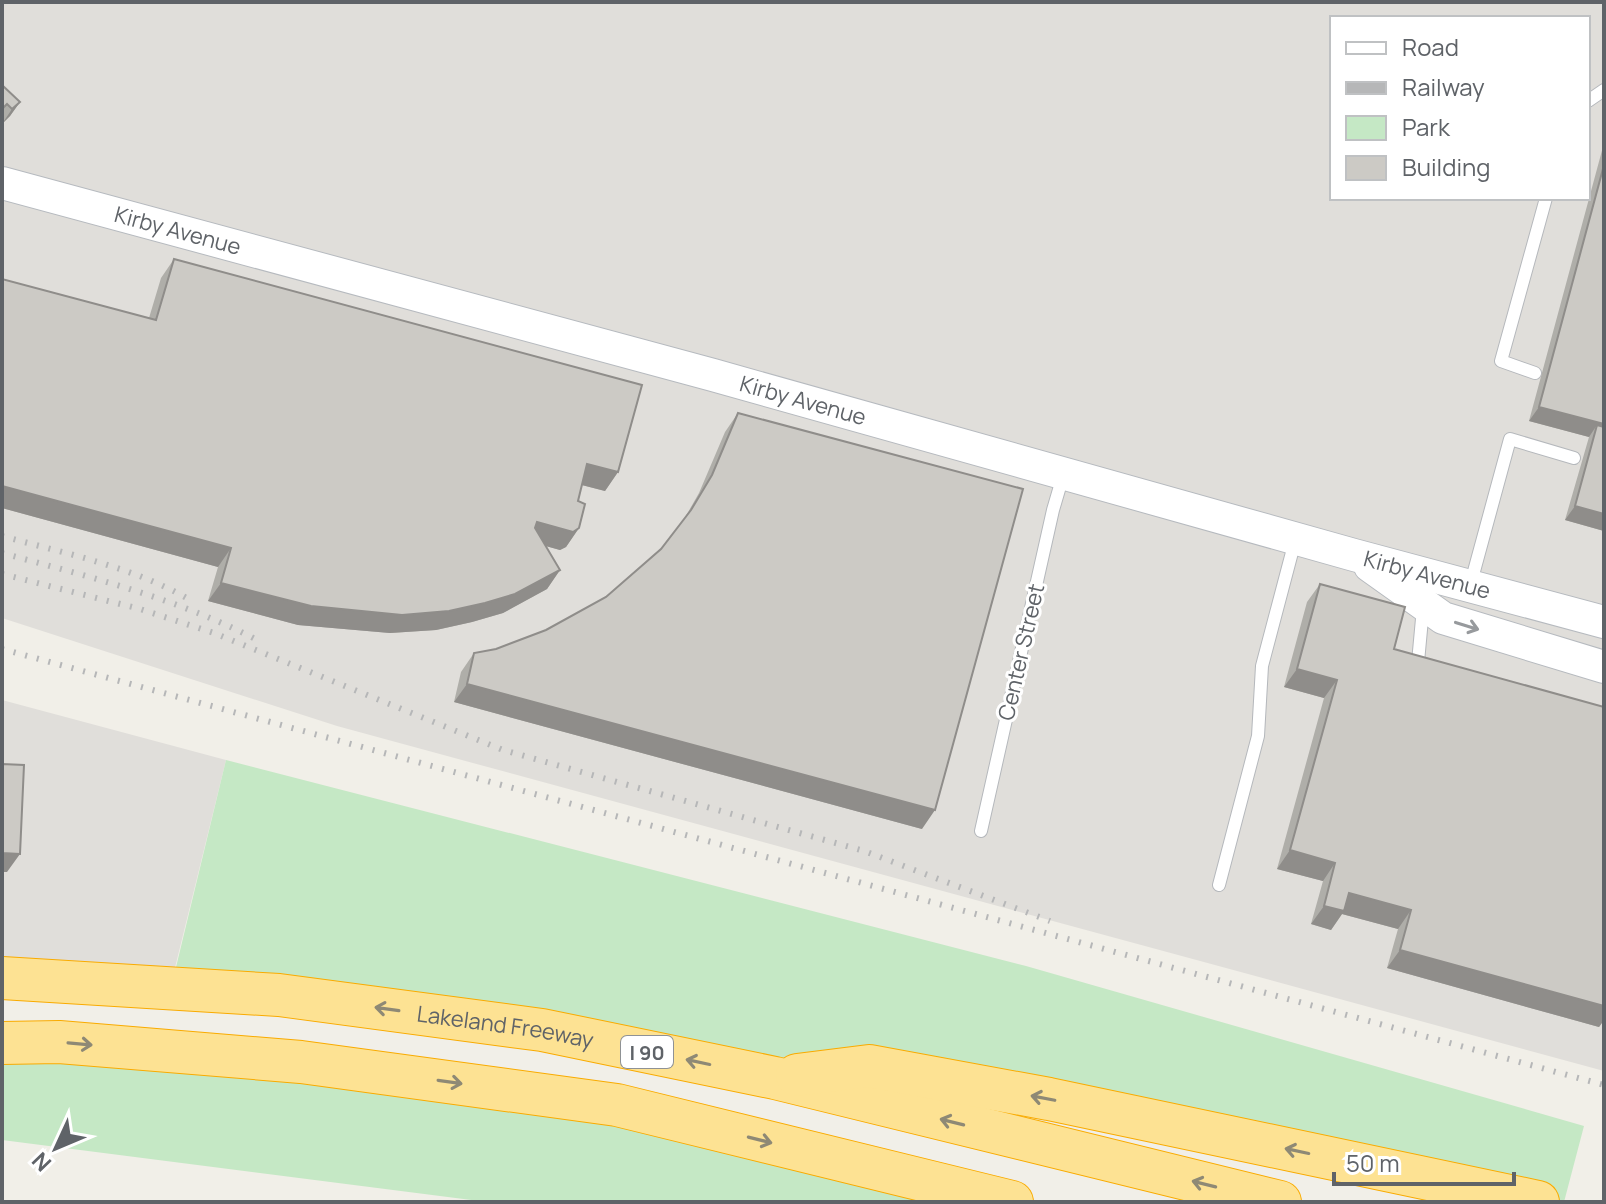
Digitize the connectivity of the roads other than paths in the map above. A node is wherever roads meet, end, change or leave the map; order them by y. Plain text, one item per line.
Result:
1 (2, 183) edge
2 (1545, 200) edge
3 (1535, 373) dead end
4 (1574, 458) dead end
5 (1064, 473) junction
6 (1296, 538) junction
7 (1354, 555) junction
8 (1470, 586) junction
9 (1423, 605) junction
10 (1604, 622) edge
11 (1432, 666) edge
12 (1604, 667) edge
13 (981, 831) dead end
14 (1219, 885) dead end
15 (2, 978) edge
16 (2, 1043) edge
17 (775, 1078) junction
18 (993, 1199) edge
19 (1280, 1202) edge
20 (1538, 1202) edge

1 - 5 street, Kirby Avenue
2 - 3 lane
4 - 8 lane
5 - 6 street, Kirby Avenue
5 - 13 lane, Center Street
6 - 7 street, Kirby Avenue
6 - 14 lane
7 - 8 street, Kirby Avenue
7 - 9 street
8 - 10 street, Kirby Avenue
9 - 11 lane
9 -> 12 street
17 -> 15 highway, Lakeland Freeway / I 90
16 -> 18 highway
19 -> 17 highway, Lakeland Freeway / I 90
20 -> 17 highway

